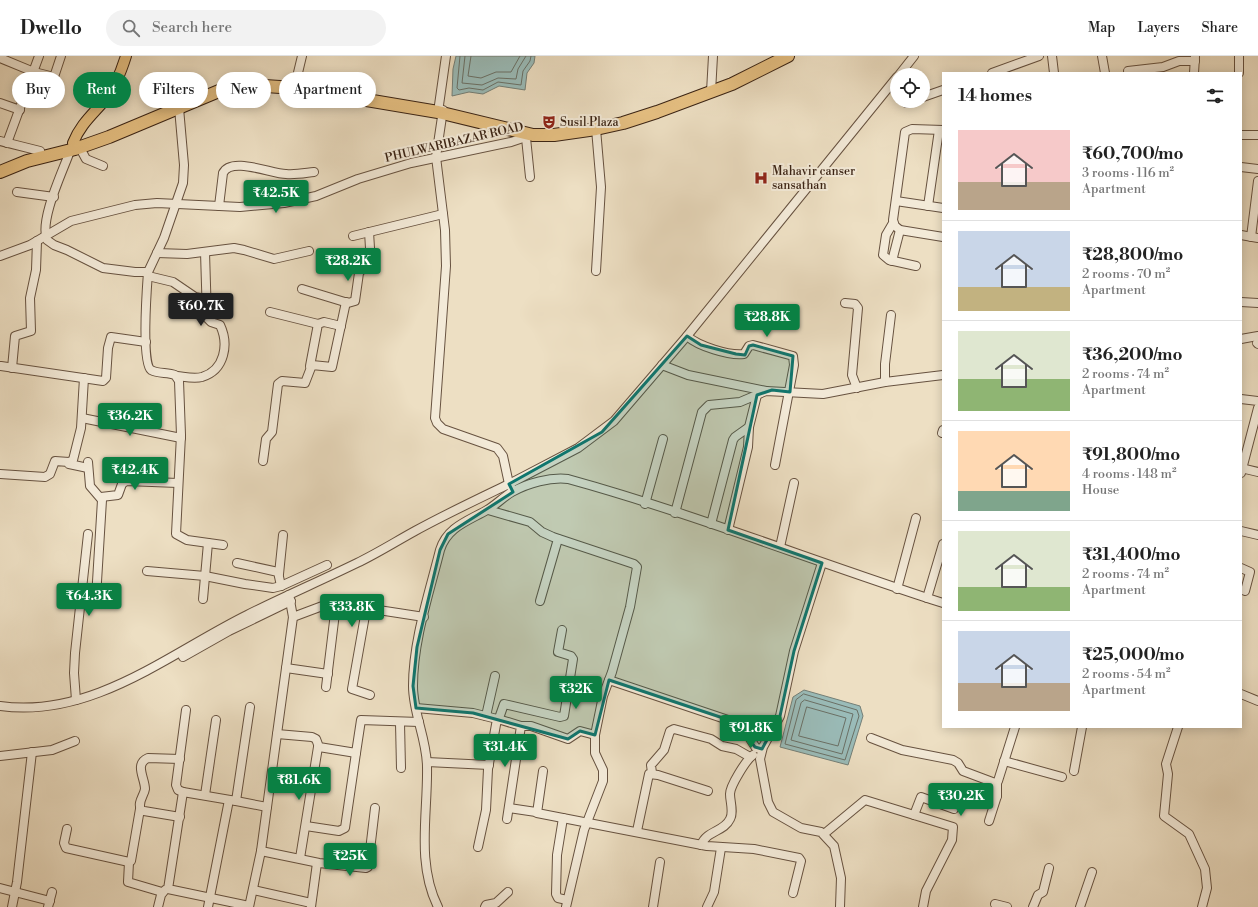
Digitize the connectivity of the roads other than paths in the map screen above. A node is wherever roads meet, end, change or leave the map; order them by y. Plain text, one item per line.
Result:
1 (39, 56) edge
2 (61, 56) edge
3 (126, 56) edge
4 (302, 56) edge
5 (446, 56) edge
6 (713, 56) edge
7 (774, 56) edge
8 (788, 56) edge
9 (914, 56) edge
10 (1039, 56) edge
11 (1052, 56) edge
12 (1102, 56) edge
13 (1239, 56) edge
14 (0, 58) edge
15 (1195, 58) edge
16 (905, 68) edge
17 (1004, 71) edge
18 (1128, 71) dead end
19 (34, 72) joint
20 (55, 72) edge
21 (298, 72) edge
22 (1054, 72) edge
23 (1105, 72) edge
24 (1194, 72) edge
25 (1239, 72) edge
26 (279, 80) edge
27 (279, 86) edge
28 (890, 87) edge
29 (711, 89) junction
30 (942, 90) edge
31 (930, 95) edge
32 (208, 96) edge
33 (376, 98) edge
34 (0, 103) edge
35 (179, 108) joint
36 (440, 109) junction
37 (20, 110) joint
38 (159, 113) junction
39 (596, 129) junction
40 (941, 130) edge
41 (534, 134) junction
42 (1242, 135) edge
43 (1258, 135) edge
44 (4, 142) edge
45 (74, 147) junction
46 (40, 151) junction
47 (436, 157) junction
48 (0, 165) edge
49 (103, 166) dead end
50 (1242, 167) edge
51 (1258, 169) edge
52 (0, 172) edge
53 (314, 172) dead end
54 (530, 177) dead end
55 (1258, 181) edge
56 (17, 192) dead end
57 (54, 197) junction
58 (896, 201) junction
59 (175, 204) junction
60 (219, 206) junction
61 (928, 206) junction
62 (942, 208) edge
63 (443, 214) junction
64 (893, 223) junction
65 (900, 230) junction
66 (369, 232) junction
67 (1242, 235) edge
68 (46, 236) junction
69 (353, 236) dead end
70 (942, 237) edge
71 (1254, 237) edge
72 (37, 241) junction
73 (309, 251) dead end
74 (205, 252) junction
75 (157, 253) junction
76 (0, 256) edge
77 (892, 261) junction
78 (916, 266) dead end
79 (596, 271) dead end
80 (148, 274) junction
81 (302, 289) dead end
82 (206, 299) junction
83 (346, 302) junction
84 (1242, 302) edge
85 (845, 303) dead end
86 (1258, 303) edge
87 (270, 312) dead end
88 (891, 315) dead end
89 (318, 324) junction
90 (341, 326) junction
91 (687, 336) junction
92 (1242, 339) edge
93 (1258, 341) edge
94 (146, 342) junction
95 (662, 365) junction
96 (1, 366) edge
97 (310, 366) junction
98 (12, 368) junction
99 (942, 375) edge
100 (178, 376) junction
101 (84, 378) junction
102 (885, 382) junction
103 (857, 388) junction
104 (766, 391) junction
105 (790, 392) junction
106 (757, 395) junction
107 (1242, 399) edge
108 (1258, 402) edge
109 (1258, 408) edge
110 (82, 418) junction
111 (749, 427) junction
112 (181, 438) junction
113 (663, 439) dead end
114 (263, 461) dead end
115 (68, 464) dead end
116 (775, 465) dead end
117 (1242, 470) edge
118 (1258, 472) edge
119 (0, 474) edge
120 (178, 483) junction
121 (794, 483) dead end
122 (509, 484) junction
123 (513, 492) junction
124 (98, 498) junction
125 (645, 504) junction
126 (488, 510) junction
127 (675, 513) junction
128 (916, 518) dead end
129 (711, 524) junction
130 (728, 530) junction
131 (1242, 531) edge
132 (88, 534) dead end
133 (283, 535) dead end
134 (1258, 535) edge
135 (558, 539) junction
136 (208, 543) junction
137 (223, 545) dead end
138 (780, 547) junction
139 (942, 547) edge
140 (237, 562) dead end
141 (822, 563) junction
142 (327, 565) dead end
143 (1242, 568) edge
144 (147, 571) dead end
145 (279, 574) junction
146 (205, 576) junction
147 (281, 586) junction
148 (897, 589) junction
149 (1245, 591) dead end
150 (81, 598) junction
151 (290, 598) junction
152 (927, 598) junction
153 (203, 599) dead end
154 (540, 601) dead end
155 (942, 603) edge
156 (336, 608) junction
157 (368, 609) junction
158 (293, 617) junction
159 (424, 617) junction
160 (562, 630) dead end
161 (286, 668) junction
162 (328, 674) junction
163 (495, 676) dead end
164 (609, 680) junction
165 (326, 687) dead end
166 (1242, 694) edge
167 (370, 696) dead end
168 (76, 700) junction
169 (1258, 701) edge
170 (0, 706) edge
171 (250, 707) dead end
172 (416, 708) junction
173 (186, 710) dead end
174 (486, 716) junction
175 (216, 720) dead end
176 (498, 720) junction
177 (419, 722) junction
178 (400, 723) junction
179 (521, 726) junction
180 (1015, 728) edge
181 (1082, 728) edge
182 (1178, 728) edge
183 (277, 734) junction
184 (595, 736) junction
185 (871, 738) dead end
186 (75, 741) dead end
187 (318, 747) junction
188 (761, 749) junction
189 (32, 752) junction
190 (356, 752) junction
191 (0, 756) edge
192 (750, 757) junction
193 (180, 759) junction
194 (1004, 761) junction
195 (427, 762) junction
196 (489, 764) junction
197 (401, 768) dead end
198 (1074, 771) dead end
199 (543, 772) dead end
200 (652, 773) junction
201 (1062, 777) dead end
202 (997, 783) junction
203 (708, 791) dead end
204 (184, 792) junction
205 (205, 795) junction
206 (997, 796) junction
207 (232, 800) junction
208 (267, 807) junction
209 (375, 808) dead end
210 (509, 808) junction
211 (140, 809) junction
212 (536, 812) junction
213 (914, 815) junction
214 (180, 817) junction
215 (563, 818) junction
216 (507, 819) dead end
217 (989, 821) dead end
218 (586, 824) junction
219 (306, 826) junction
220 (67, 829) dead end
221 (637, 831) junction
222 (824, 834) junction
223 (701, 845) junction
224 (478, 847) dead end
225 (721, 848) junction
226 (261, 851) junction
227 (300, 858) junction
228 (129, 862) junction
229 (660, 862) dead end
230 (317, 863) junction
231 (1049, 868) dead end
232 (1092, 872) dead end
233 (0, 888) edge
234 (253, 890) junction
235 (165, 891) junction
236 (15, 892) junction
237 (52, 892) dead end
238 (508, 892) dead end
239 (793, 894) dead end
240 (210, 897) junction
241 (566, 903) edge
242 (49, 904) edge
243 (995, 904) dead end
244 (311, 905) edge
245 (249, 906) edge
246 (12, 907) edge
247 (158, 907) edge
248 (208, 907) edge
249 (438, 907) edge
250 (485, 907) edge
251 (653, 907) edge
252 (707, 907) edge
253 (840, 907) edge
254 (923, 907) edge
255 (1006, 907) edge
256 (1033, 907) edge
257 (1080, 907) edge
258 (1202, 907) edge

1 - 19 street
2 - 20 street
3 - 45 main road
4 - 21 street
5 - 36 street
6 - 29 street
7 - 29 highway
8 - 29 highway
9 - 16 street
10 - 17 street
11 - 22 street
12 - 23 street
13 - 25 street
14 - 19 street
15 - 18 street
15 - 24 street
26 - 38 highway
27 - 32 highway
28 - 91 street
29 - 39 highway
29 - 41 highway
30 - 31 street
33 - 36 highway
34 - 37 street
35 - 38 highway
35 - 59 street
36 - 41 highway
36 - 47 street
37 - 44 street
38 - 45 highway
39 - 41 highway
39 - 79 street
40 - 58 street
40 - 61 street
41 - 47 street, PHULWARIBAZAR ROAD
41 - 54 street
42 - 43 street
44 - 46 street
45 - 46 highway
45 - 49 street
45 - 52 highway
45 - 57 street
46 - 48 highway
47 - 60 street, PHULWARIBAZAR ROAD
47 - 63 street
50 - 51 street
53 - 60 street
55 - 71 street
56 - 57 street
57 - 68 street
58 - 61 street
58 - 64 street
59 - 60 street, PHULWARIBAZAR ROAD
59 - 68 street, PHULWARIBAZAR ROAD
59 - 75 street
61 - 62 street
63 - 66 street
63 - 122 street
64 - 65 street
64 - 77 street
65 - 70 street
65 - 77 street
66 - 69 street
66 - 83 street
67 - 71 street
68 - 72 street, PHULWARIBAZAR ROAD
68 - 80 street
72 - 76 street, PHULWARIBAZAR ROAD
72 - 98 street
73 - 74 street
74 - 75 street
74 - 82 street
75 - 80 street
77 - 78 street
80 - 82 street
80 - 94 street
81 - 83 street
82 - 100 street
83 - 90 street
84 - 86 street
85 - 103 street
87 - 89 street
88 - 102 street
89 - 90 street
89 - 97 street
90 - 97 street
91 - 95 street
91 - 105 street
92 - 93 street
94 - 100 street
94 - 101 street
95 - 104 street
95 - 122 street
96 - 98 street
97 - 114 street
98 - 101 street
99 - 102 street
100 - 112 street
101 - 110 street
102 - 103 street
103 - 105 street
104 - 105 street
104 - 106 street
105 - 116 street
106 - 111 street
106 - 127 street
107 - 108 street
109 - 117 street
110 - 112 street
110 - 119 street
111 - 129 street
111 - 130 street
112 - 120 street
113 - 125 street
115 - 124 street
117 - 118 street
120 - 124 street
120 - 136 street
121 - 138 street
122 - 123 street
122 - 151 street
123 - 125 street
123 - 126 street
124 - 150 street
125 - 127 street
126 - 135 street
126 - 159 street
127 - 129 street
128 - 148 street
129 - 130 street
130 - 138 street
131 - 134 street
132 - 150 street
133 - 145 street
135 - 154 street
135 - 164 street
136 - 137 street
136 - 146 street
138 - 141 street
139 - 152 street
140 - 145 street
141 - 148 street
141 - 188 street
142 - 147 street
143 - 149 street
144 - 146 street
145 - 147 street
146 - 147 street
146 - 153 street
148 - 152 street
150 - 168 street
151 - 158 street
151 - 168 street
152 - 155 street
156 - 157 street
156 - 158 street
156 - 162 street
157 - 159 street
157 - 167 street
158 - 161 street
159 - 172 street
160 - 176 street
161 - 162 street
161 - 183 street
162 - 165 street
163 - 174 street
164 - 184 street
164 - 188 street
166 - 169 street
168 - 170 street
171 - 207 street
172 - 174 street
172 - 177 street
173 - 193 street
174 - 176 street
175 - 205 street
176 - 179 street
176 - 196 street
177 - 178 street
177 - 195 street
178 - 190 street
178 - 197 street
179 - 184 street
179 - 210 street
180 - 194 street
181 - 198 street
182 - 258 street
183 - 187 street
183 - 208 street
184 - 218 street
185 - 202 street
186 - 189 street
187 - 190 street
187 - 219 street
188 - 192 street
188 - 222 street
189 - 191 street
189 - 236 street
190 - 219 street
192 - 200 street
192 - 223 street
193 - 204 street
193 - 211 street
194 - 201 street
194 - 202 street
195 - 196 street
195 - 249 street
196 - 224 street
199 - 212 street
200 - 203 street
200 - 221 street
202 - 206 street
204 - 205 street
204 - 214 street
205 - 207 street
206 - 213 street
206 - 217 street
207 - 208 street
207 - 240 street
208 - 226 street
209 - 230 street
210 - 212 street
210 - 216 street
211 - 214 street
211 - 228 street
212 - 215 street
213 - 222 street
213 - 254 street
214 - 235 street
215 - 218 street
215 - 241 street
218 - 221 street
218 - 241 street
219 - 227 street
220 - 228 street
221 - 223 street
222 - 253 street
223 - 225 street
225 - 239 street
225 - 252 street
226 - 227 street
226 - 234 street
227 - 230 street
228 - 235 street
229 - 251 street
230 - 244 street
231 - 256 street
232 - 257 street
233 - 236 street
234 - 244 street
234 - 245 street
235 - 240 street
235 - 247 street
236 - 242 street
236 - 246 street
237 - 242 street
238 - 250 street
240 - 245 street
240 - 248 street
243 - 255 street

